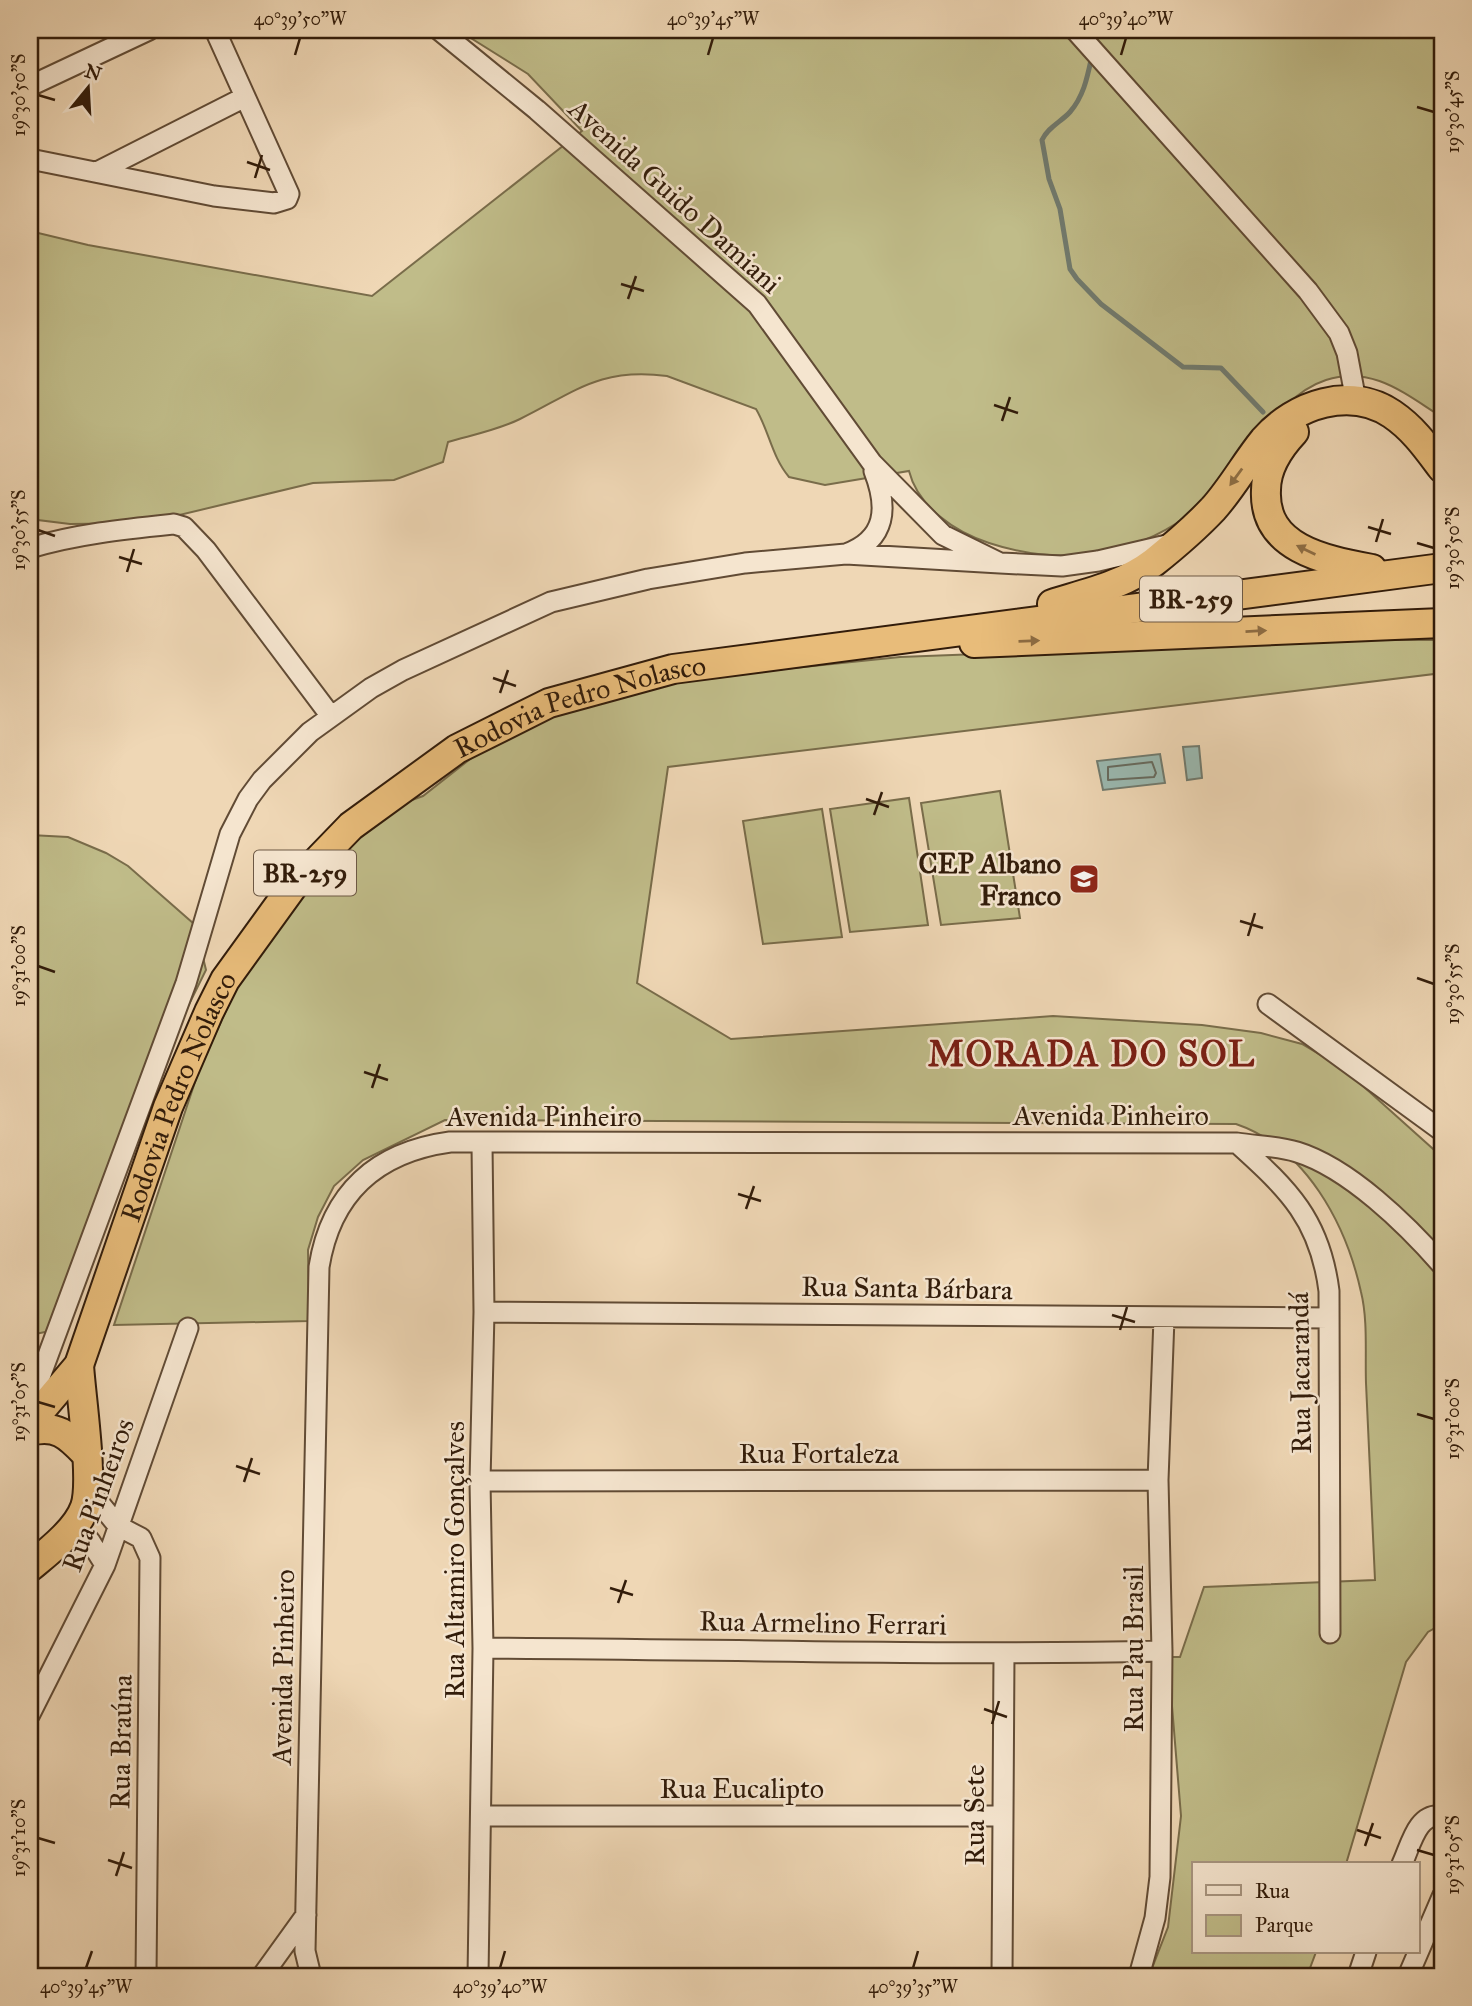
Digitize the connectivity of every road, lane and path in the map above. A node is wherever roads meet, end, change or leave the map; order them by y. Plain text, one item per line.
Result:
1 (149, 30) edge
2 (215, 30) edge
3 (439, 30) edge
4 (1075, 30) edge
5 (30, 86) edge
6 (243, 98) junction
7 (30, 159) edge
8 (97, 172) junction
9 (1356, 401) junction
10 (872, 463) junction
11 (1442, 468) edge
12 (1442, 490) edge
13 (1176, 543) junction
14 (30, 548) edge
15 (846, 554) junction
16 (1000, 563) junction
17 (1442, 568) edge
18 (1395, 573) junction
19 (1442, 623) edge
20 (986, 626) junction
21 (790, 651) junction
22 (330, 715) junction
23 (1268, 1004) dead end
24 (1442, 1131) edge
25 (1237, 1143) junction
26 (482, 1144) junction
27 (1442, 1265) edge
28 (484, 1312) junction
29 (1164, 1318) junction
30 (1329, 1318) junction
31 (188, 1328) dead end
32 (79, 1365) junction
33 (30, 1404) edge
34 (30, 1423) edge
35 (30, 1431) edge
36 (85, 1453) junction
37 (1158, 1480) junction
38 (480, 1481) junction
39 (88, 1489) junction
40 (118, 1526) junction
41 (65, 1533) junction
42 (30, 1536) edge
43 (105, 1565) junction
44 (30, 1567) edge
45 (1330, 1633) dead end
46 (483, 1648) junction
47 (1163, 1651) junction
48 (1004, 1654) junction
49 (30, 1714) edge
50 (482, 1816) junction
51 (1002, 1816) junction
52 (1442, 1816) edge
53 (1403, 1862) edge
54 (1442, 1897) edge
55 (306, 1914) junction
56 (1420, 1948) edge
57 (1365, 1954) edge
58 (1417, 1954) edge
59 (146, 1976) edge
60 (262, 1976) edge
61 (312, 1976) edge
62 (478, 1976) edge
63 (1002, 1976) edge
64 (1139, 1976) edge
65 (1358, 1976) edge
66 (1408, 1976) edge

1 - 5 street
2 - 6 street
3 - 10 street, Avenida Guido Damiani
4 - 9 street
6 - 8 street
6 - 8 street
7 - 8 street
9 - 11 highway
9 -> 13 highway
10 - 15 street, Avenida Guido Damiani
10 - 16 street, Avenida Guido Damiani
18 -> 12 highway
13 - 16 street, Avenida Guido Damiani
13 - 20 highway
14 - 22 street
15 - 16 street
15 - 22 street
17 - 18 highway, Rodovia Pedro Nolasco / BR-259
18 - 20 highway, Rodovia Pedro Nolasco / BR-259
21 -> 19 highway
20 - 21 highway, Rodovia Pedro Nolasco / BR-259
21 - 32 highway, Rodovia Pedro Nolasco / BR-259
22 - 33 street
23 - 24 street
25 - 26 street, Avenida Pinheiro
25 - 27 street, Avenida Pinheiro
25 - 30 street, Rua Jacarandá
26 - 28 street, Rua Altamiro Gonçalves
26 - 55 street, Avenida Pinheiro
28 - 29 street, Rua Santa Bárbara
28 - 38 street, Rua Altamiro Gonçalves
29 - 30 street, Rua Santa Bárbara
29 - 37 street, Rua Pau Brasil
30 - 45 street, Rua Jacarandá
31 - 40 street, Rua Pinheiros
32 - 34 highway, Rodovia Pedro Nolasco / BR-259
32 - 36 highway, Rodovia Pedro Nolasco / BR-259
35 - 36 highway
36 - 39 highway, Rodovia Pedro Nolasco / BR-259
37 - 38 street, Rua Fortaleza
37 - 47 street, Rua Pau Brasil
38 - 46 street, Rua Altamiro Gonçalves
39 - 40 street, Rua Braúna
39 - 41 highway, Rodovia Pedro Nolasco / BR-259
40 - 43 street, Rua Pinheiros
40 - 59 street, Rua Braúna
41 - 42 highway
41 - 43 street
41 - 44 highway, Rodovia Pedro Nolasco / BR-259
43 - 49 street, Rua Pinheiros
46 - 48 street, Rua Armelino Ferrari
46 - 50 street, Rua Altamiro Gonçalves
47 - 48 street, Rua Armelino Ferrari
47 - 64 street, Rua Pau Brasil
48 - 51 street, Rua Sete
50 - 51 street, Rua Eucalipto
50 - 62 street, Rua Altamiro Gonçalves
51 - 63 street, Rua Sete
52 - 53 street
54 - 56 street
55 - 60 street
55 - 61 street, Avenida Pinheiro
57 - 65 street
58 - 66 street

